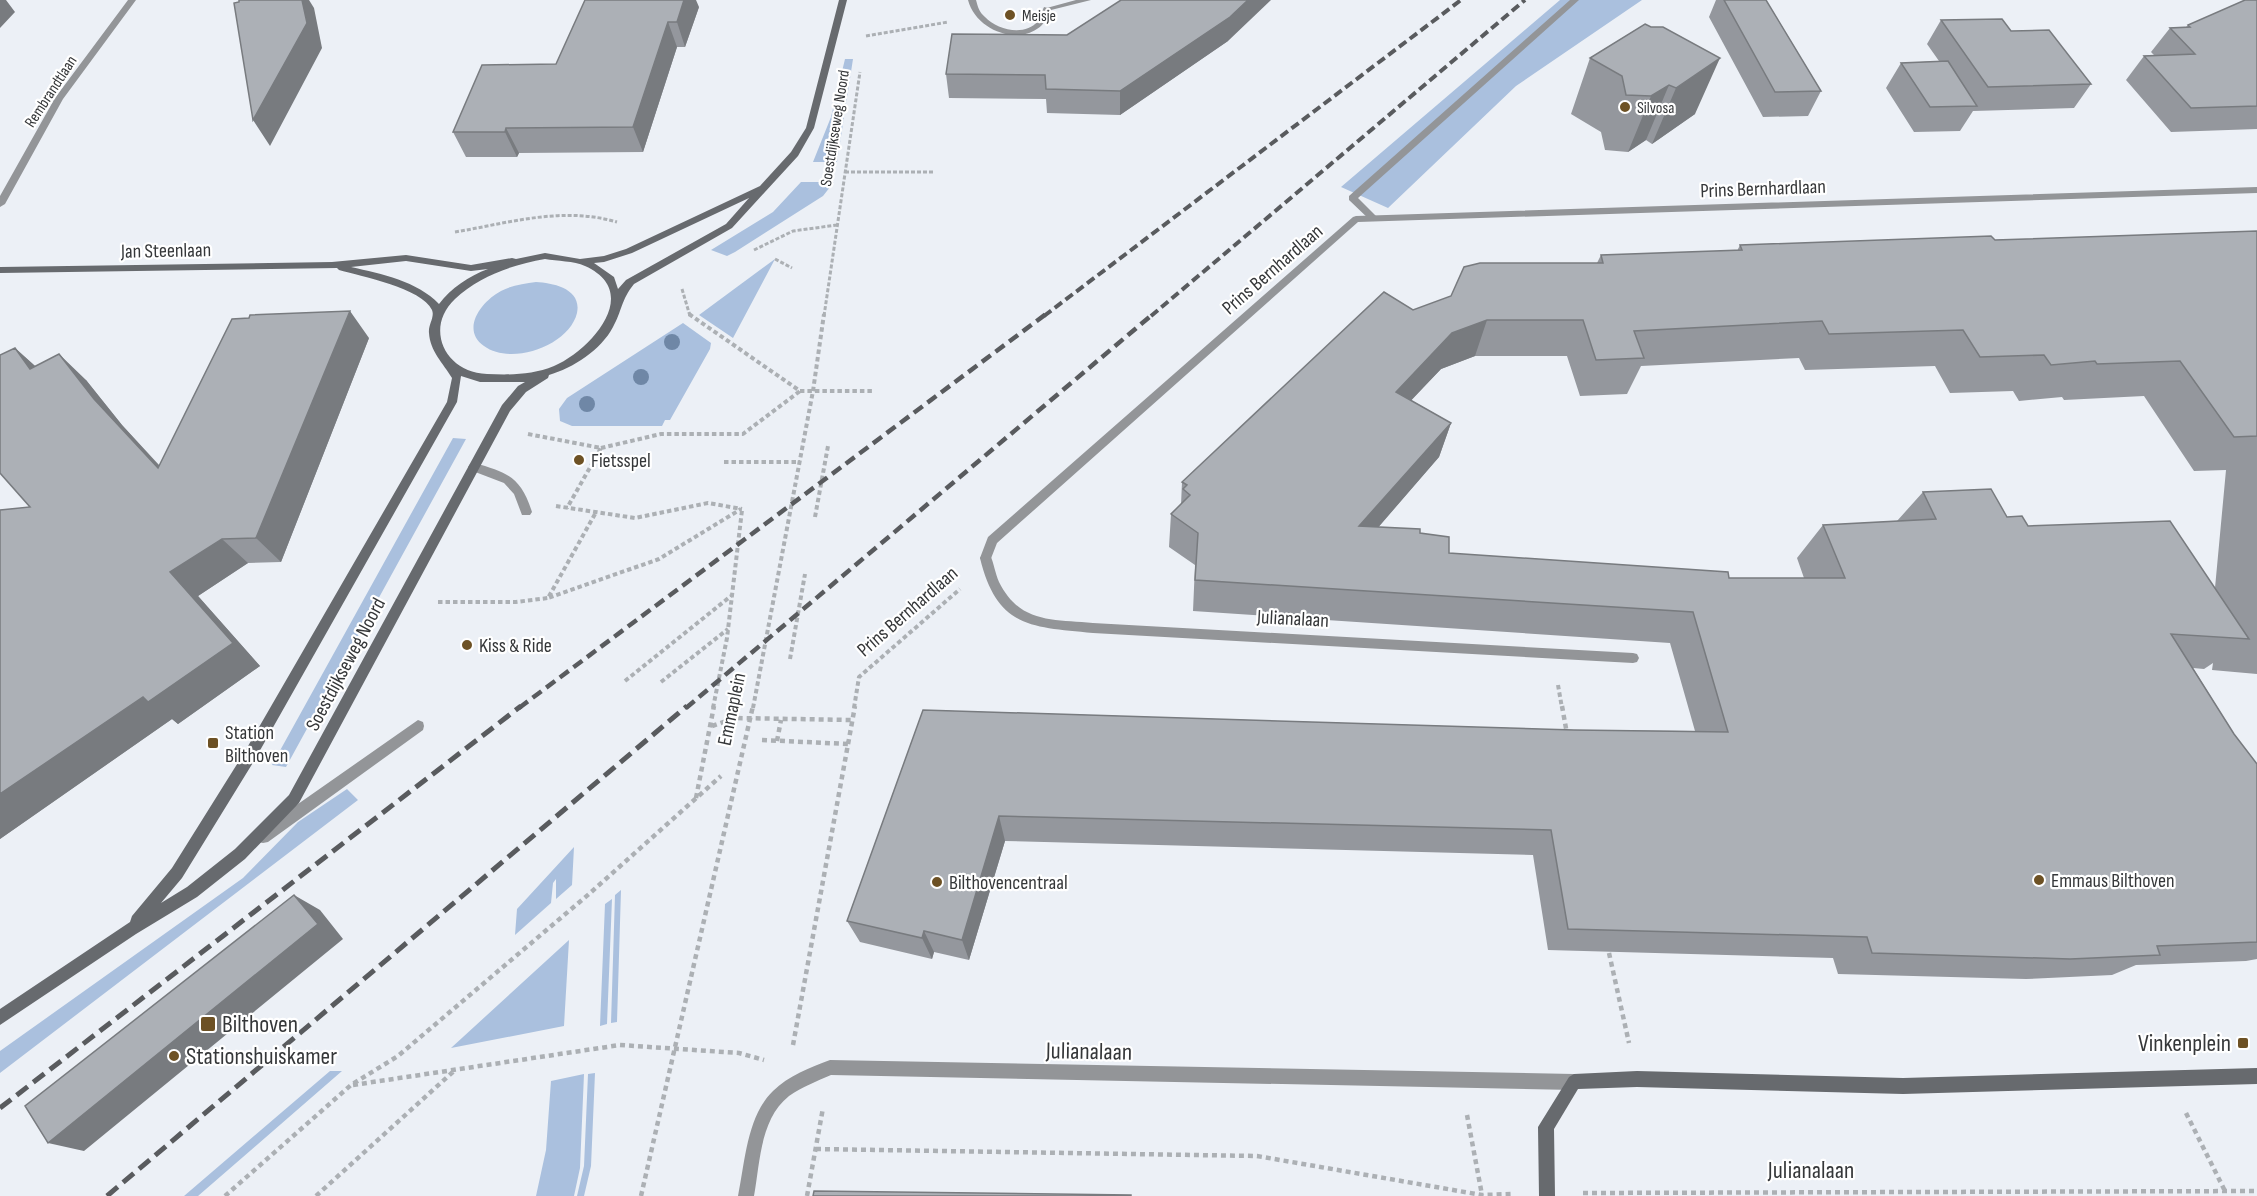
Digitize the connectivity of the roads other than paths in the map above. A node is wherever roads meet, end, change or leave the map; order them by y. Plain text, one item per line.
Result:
1 (132, 0) edge
2 (843, 0) edge
3 (972, 0) edge
4 (1087, 0) edge
5 (1575, 0) edge
6 (765, 187) junction
7 (2257, 190) edge
8 (0, 204) edge
9 (1374, 219) junction
10 (580, 260) junction
11 (512, 261) junction
12 (332, 265) junction
13 (0, 270) edge
14 (617, 303) junction
15 (439, 316) junction
16 (448, 363) junction
17 (544, 375) junction
18 (474, 467) junction
19 (525, 508) road end
20 (986, 558) joint
21 (1633, 658) dead end
22 (418, 726) dead end
23 (240, 854) junction
24 (131, 929) junction
25 (0, 1018) edge
26 (2257, 1076) edge
27 (1574, 1082) junction
28 (1547, 1194) edge
29 (746, 1196) edge

1 - 8 street, Rembrandtlaan
2 - 6 main road, Soestdijkseweg Noord
3 - 4 street
5 - 9 street
6 - 10 main road, Soestdijkseweg Noord
6 - 14 main road, Soestdijkseweg Noord
7 - 9 street, Prins Bernhardlaan
9 - 20 street, Prins Bernhardlaan
10 - 11 main road
10 - 14 main road
11 - 12 main road, Jan Steenlaan
11 - 15 main road
12 - 13 main road, Jan Steenlaan
12 - 15 main road, Jan Steenlaan
14 - 17 main road
15 - 16 main road
16 - 17 main road
16 - 24 main road, Soestdijkseweg Noord
17 - 18 main road, Soestdijkseweg Noord
18 - 19 street
18 - 23 main road, Soestdijkseweg Noord
20 - 21 street, Julianalaan
22 - 23 street
23 - 24 main road, Soestdijkseweg Noord
24 - 25 main road, Soestdijkseweg Noord
26 - 27 main road, Julianalaan
27 - 28 main road
27 - 29 street, Julianalaan

